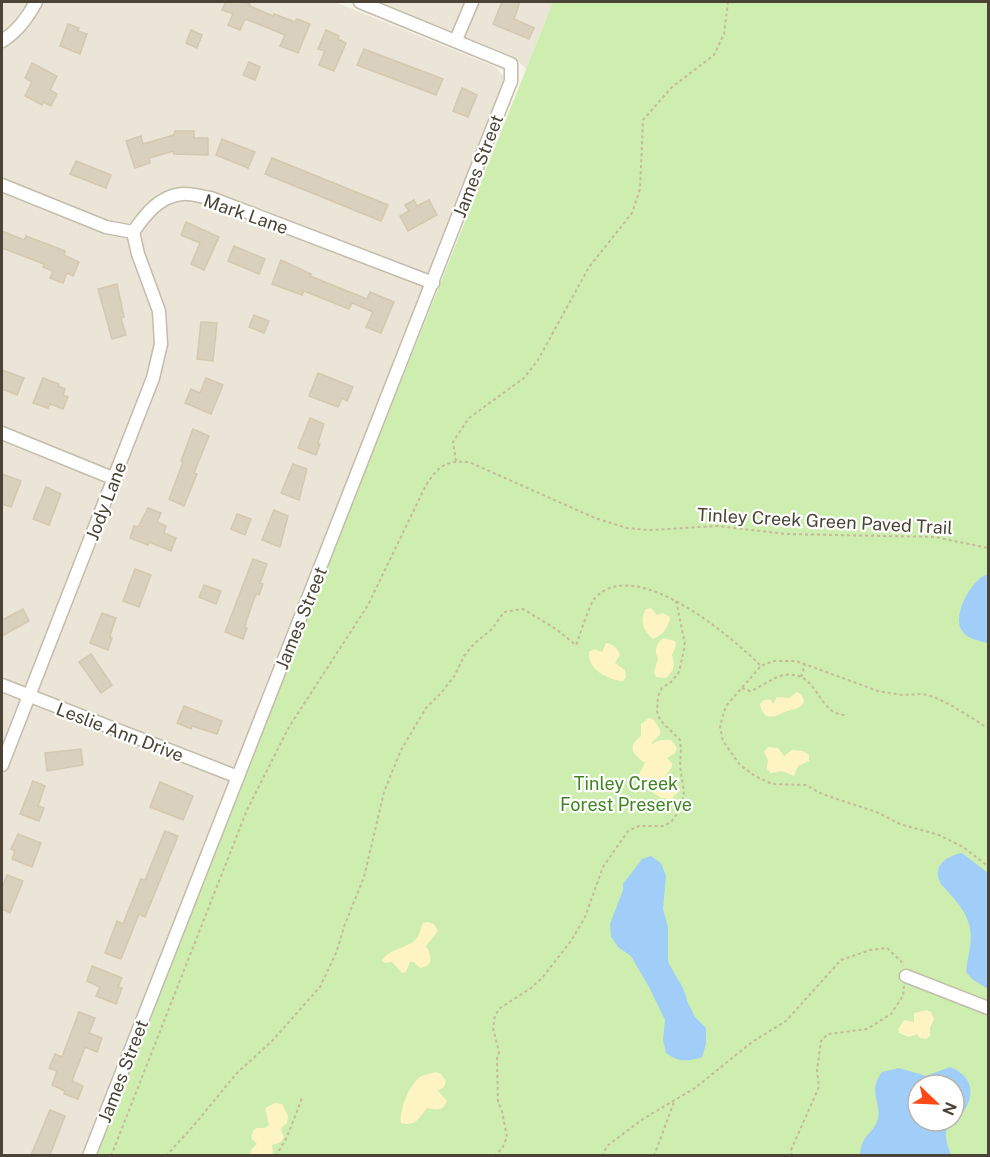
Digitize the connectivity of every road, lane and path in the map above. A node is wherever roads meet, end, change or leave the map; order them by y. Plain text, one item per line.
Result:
1 (36, 2) edge
2 (360, 2) edge
3 (472, 2) edge
4 (729, 2) edge
5 (456, 40) junction
6 (2, 41) edge
7 (2, 185) edge
8 (133, 232) junction
9 (433, 283) junction
10 (2, 433) edge
11 (456, 461) junction
12 (115, 480) junction
13 (988, 548) edge
14 (676, 600) junction
15 (806, 665) junction
16 (761, 666) junction
17 (801, 677) junction
18 (2, 685) edge
19 (742, 687) junction
20 (29, 696) junction
21 (846, 715) dead end
22 (988, 728) edge
23 (2, 765) edge
24 (238, 777) junction
25 (988, 866) edge
26 (906, 976) junction
27 (988, 1008) edge
28 (302, 1098) dead end
29 (675, 1100) junction
30 (89, 1155) edge
31 (111, 1155) edge
32 (166, 1155) edge
33 (276, 1155) edge
34 (494, 1155) edge
35 (602, 1155) edge
36 (654, 1155) edge
37 (792, 1155) edge

1 - 6 street
2 - 5 street
3 - 5 street
4 - 11 path
5 - 9 street, James Street
7 - 8 street
8 - 9 street, Mark Lane
8 - 12 street, Jody Lane
9 - 24 street, James Street
10 - 12 street
11 - 13 path, Tinley Creek Green Paved Trail
11 - 31 path
12 - 20 street, Jody Lane
14 - 16 path
14 - 32 path
14 - 34 path
15 - 16 path
15 - 17 path
15 - 22 path
16 - 19 path
17 - 19 path
17 - 21 path
18 - 20 street, Leslie Ann Drive
19 - 25 path
20 - 23 street, Jody Lane
20 - 24 street, Leslie Ann Drive
24 - 30 street, James Street
26 - 27 street
26 - 29 path
26 - 37 path
28 - 33 path
29 - 35 path
29 - 36 path

